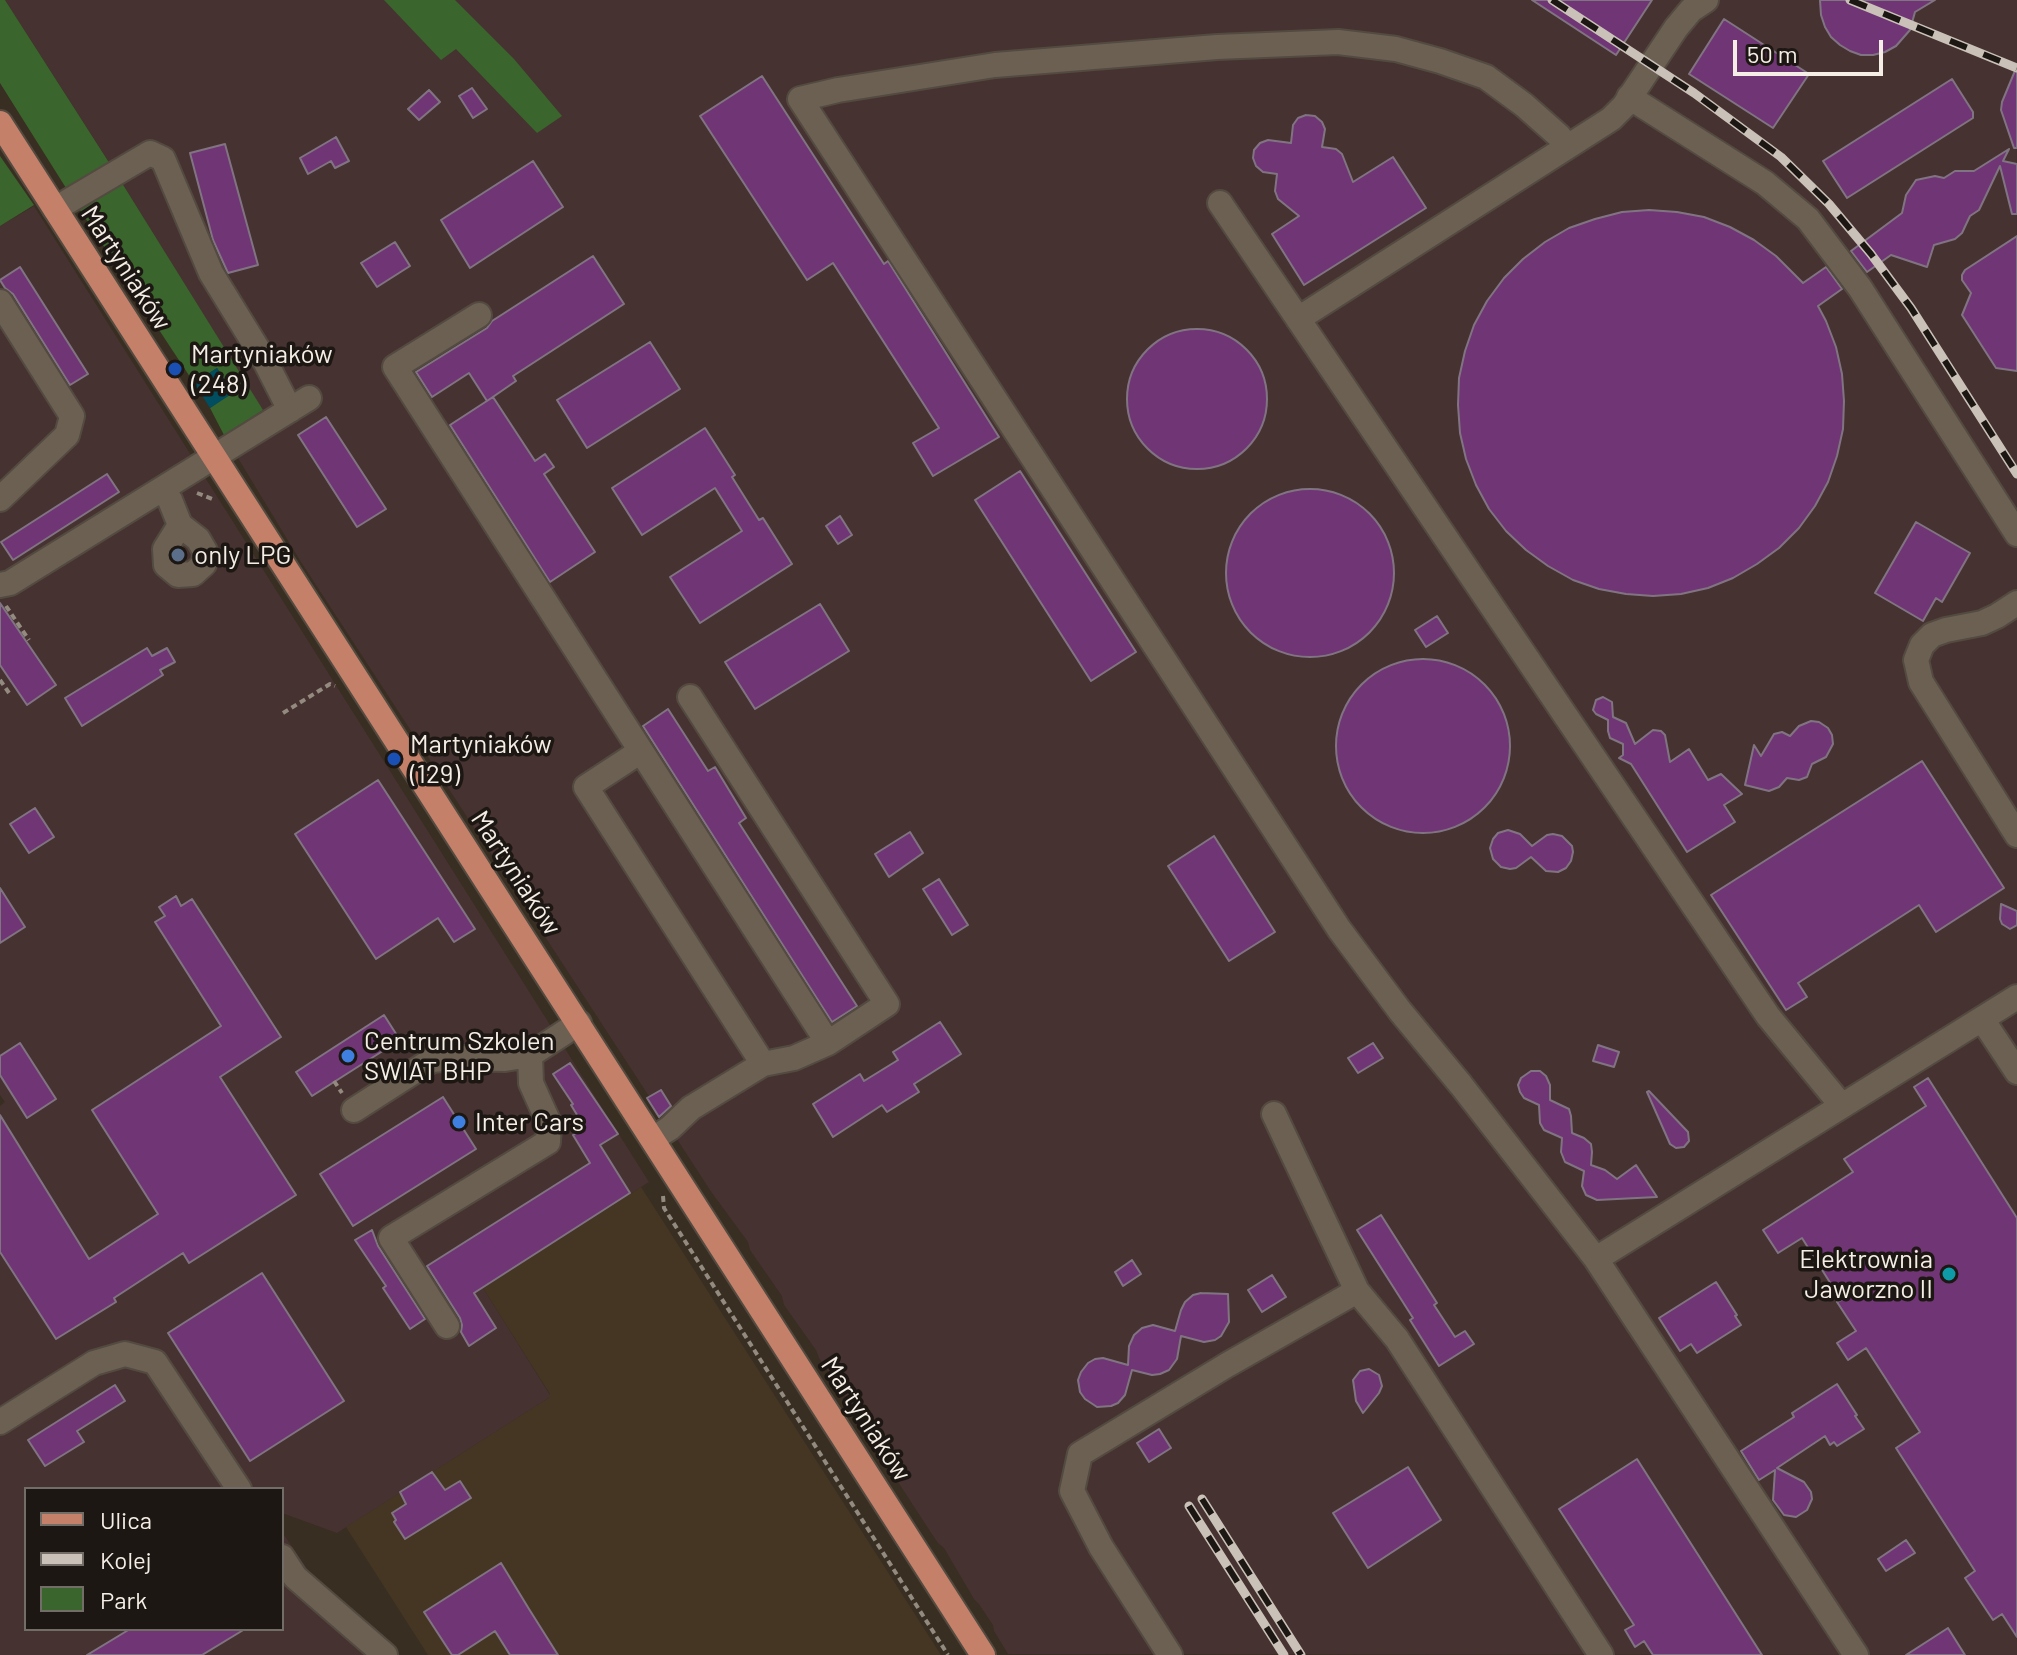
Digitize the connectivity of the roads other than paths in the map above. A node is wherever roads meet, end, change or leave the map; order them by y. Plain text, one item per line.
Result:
1 (1693, 3) edge
2 (1629, 97) junction
3 (0, 123) edge
4 (1567, 146) junction
5 (1220, 203) dead end
6 (55, 209) junction
7 (0, 302) edge
8 (479, 315) dead end
9 (1298, 319) junction
10 (214, 456) junction
11 (162, 489) junction
12 (0, 499) edge
13 (180, 525) dead end
14 (2017, 534) edge
15 (3, 583) edge
16 (2017, 603) edge
17 (690, 697) dead end
18 (641, 751) junction
19 (2017, 835) edge
20 (2017, 997) edge
21 (1982, 1019) junction
22 (579, 1023) junction
23 (828, 1043) junction
24 (530, 1055) junction
25 (763, 1064) junction
26 (2017, 1072) edge
27 (1842, 1106) junction
28 (354, 1110) dead end
29 (1274, 1114) dead end
30 (653, 1139) junction
31 (1596, 1259) junction
32 (1357, 1291) junction
33 (447, 1326) dead end
34 (0, 1422) edge
35 (238, 1487) edge
36 (284, 1560) edge
37 (385, 1655) edge
38 (983, 1655) edge
39 (1170, 1655) edge
40 (1601, 1655) edge
41 (1856, 1655) edge

1 - 2 street
2 - 4 street
2 - 14 street
3 - 6 main road, Martyniaków
4 - 9 street
4 - 31 street
5 - 9 street
6 - 10 main road, Martyniaków
6 - 10 street
7 - 12 street
8 - 18 street
9 - 27 street
10 - 11 street
10 - 22 main road, Martyniaków
11 - 13 street
11 - 15 street
16 - 19 street
17 - 23 street
18 - 23 street
18 - 25 street
20 - 21 street
21 - 26 street
21 - 27 street
22 - 24 street
22 - 30 main road, Martyniaków
23 - 25 street
24 - 28 street
24 - 33 street
25 - 30 street
27 - 31 street
29 - 32 street
30 - 38 main road, Martyniaków
31 - 41 street
32 - 39 street
32 - 40 street
34 - 35 street
36 - 37 street

